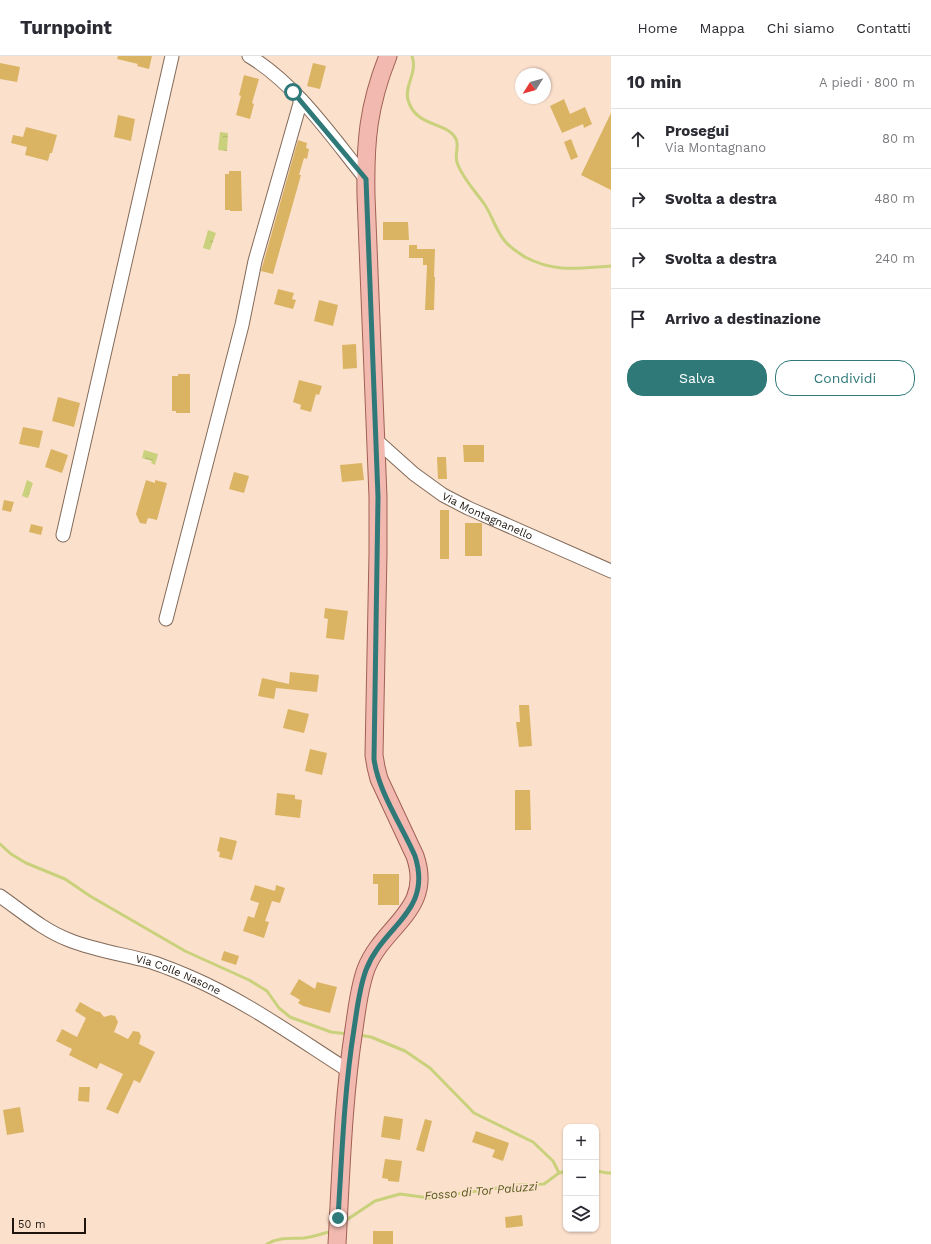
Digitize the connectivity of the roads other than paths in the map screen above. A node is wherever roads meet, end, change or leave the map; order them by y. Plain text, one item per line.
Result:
1 (172, 56) edge
2 (250, 56) edge
3 (388, 56) edge
4 (300, 100) junction
5 (366, 179) junction
6 (376, 440) junction
7 (63, 535) dead end
8 (611, 571) edge
9 (166, 620) dead end
10 (0, 896) edge
11 (349, 1071) junction
12 (337, 1232) edge

1 - 7 street
2 - 4 street
3 - 5 main road
4 - 5 street
4 - 9 street
5 - 6 main road
6 - 8 street, Via Montagnanello
6 - 11 main road
10 - 11 street, Via Colle Nasone
11 - 12 main road

